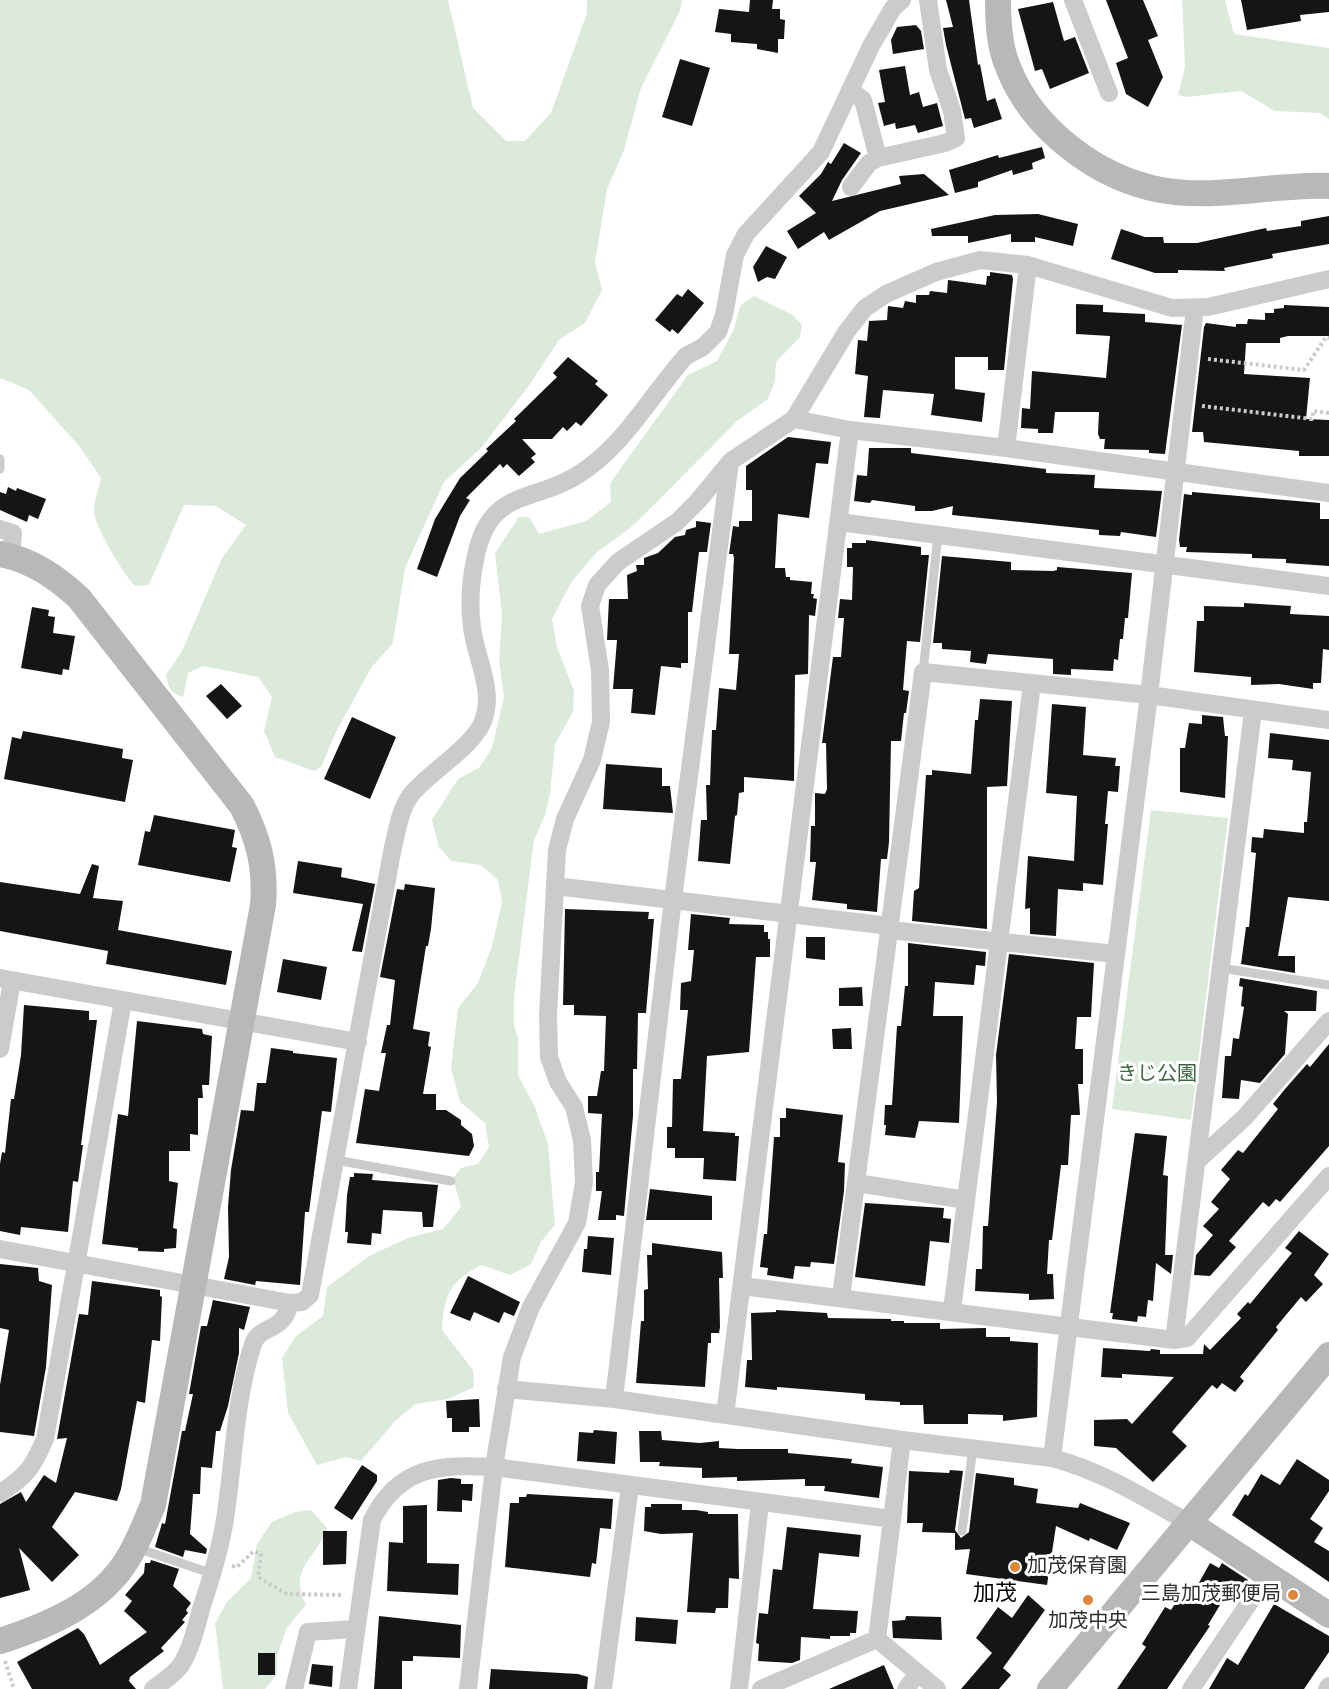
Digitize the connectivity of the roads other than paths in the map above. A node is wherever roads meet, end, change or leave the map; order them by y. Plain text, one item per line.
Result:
1 (902, 0) edge
2 (928, 0) edge
3 (998, 0) edge
4 (1073, 0) edge
5 (850, 90) junction
6 (1109, 93) dead end
7 (878, 158) junction
8 (1329, 186) edge
9 (851, 187) dead end
10 (1028, 265) junction
11 (1329, 279) edge
12 (1195, 308) junction
13 (794, 419) junction
14 (850, 430) junction
15 (1006, 448) junction
16 (0, 459) edge
17 (730, 460) junction
18 (0, 469) edge
19 (1175, 473) junction
20 (1329, 492) edge
21 (839, 522) junction
22 (0, 529) edge
23 (938, 535) junction
24 (6, 556) edge
25 (1165, 565) junction
26 (1329, 586) edge
27 (924, 672) junction
28 (1032, 684) junction
29 (1149, 695) junction
30 (1253, 711) junction
31 (1329, 720) edge
32 (555, 886) junction
33 (673, 899) junction
34 (788, 913) junction
35 (890, 928) junction
36 (999, 941) junction
37 (1116, 954) junction
38 (1221, 968) junction
39 (6, 980) edge
40 (1329, 985) edge
41 (123, 1001) junction
42 (242, 1020) junction
43 (1329, 1021) edge
44 (358, 1042) junction
45 (0, 1049) edge
46 (336, 1160) junction
47 (1197, 1161) junction
48 (451, 1181) dead end
49 (856, 1183) junction
50 (1326, 1186) edge
51 (966, 1200) junction
52 (0, 1249) edge
53 (77, 1263) junction
54 (194, 1283) junction
55 (742, 1286) junction
56 (841, 1297) junction
57 (290, 1303) junction
58 (952, 1310) junction
59 (1068, 1326) junction
60 (1174, 1340) junction
61 (1329, 1355) edge
62 (506, 1389) junction
63 (614, 1399) junction
64 (725, 1415) junction
65 (902, 1440) junction
66 (973, 1448) junction
67 (1052, 1458) junction
68 (494, 1467) junction
69 (630, 1486) junction
70 (0, 1493) edge
71 (760, 1503) junction
72 (892, 1519) junction
73 (1189, 1523) junction
74 (962, 1531) dead end
75 (135, 1547) junction
76 (213, 1574) junction
77 (1268, 1575) junction
78 (1329, 1615) edge
79 (355, 1629) junction
80 (877, 1639) junction
81 (1, 1648) edge
82 (917, 1674) junction
83 (153, 1689) edge
84 (294, 1689) edge
85 (348, 1689) edge
86 (468, 1689) edge
87 (603, 1689) edge
88 (739, 1689) edge
89 (761, 1689) edge
90 (906, 1689) edge
91 (937, 1689) edge
92 (1050, 1689) edge
93 (1191, 1689) edge

1 - 5 street
2 - 7 street
3 - 8 street
4 - 6 street
5 - 7 street
5 - 44 street
7 - 9 street
10 - 12 street
10 - 13 street
10 - 15 street
11 - 12 street
12 - 19 street
13 - 14 street
13 - 17 street
14 - 15 street
14 - 21 street
15 - 19 street
16 - 18 lane
17 - 32 street
17 - 33 street
19 - 20 street
19 - 25 street
21 - 23 street
21 - 34 street
22 - 24 street
23 - 25 street
23 - 27 lane
24 - 42 street
25 - 26 street
25 - 29 street
27 - 28 street
27 - 35 street
28 - 29 street
28 - 36 street
29 - 30 street
29 - 37 street
30 - 31 street
30 - 38 street
32 - 33 street
32 - 62 street
33 - 34 street
33 - 63 street
34 - 35 street
34 - 55 street
35 - 36 street
35 - 49 street
36 - 37 street
36 - 51 street
37 - 59 street
38 - 40 lane
38 - 47 street
39 - 41 street
39 - 45 street
41 - 42 street
41 - 53 street
42 - 44 street
42 - 54 street
43 - 47 street
44 - 46 street
46 - 48 lane
46 - 57 street
47 - 60 street
49 - 51 street
49 - 56 street
50 - 60 street
51 - 58 street
52 - 53 street
53 - 54 street
53 - 70 street
54 - 57 street
54 - 75 street
55 - 56 street
55 - 64 street
56 - 58 street
57 - 76 street
58 - 59 street
59 - 60 street
59 - 67 street
61 - 73 street
62 - 63 street
62 - 68 street
63 - 64 street
64 - 65 street
65 - 66 street
65 - 72 street
66 - 67 street
66 - 74 lane
67 - 73 street
68 - 69 street
68 - 79 street
68 - 86 street
69 - 71 street
69 - 87 street
71 - 72 street
71 - 88 street
72 - 80 street
73 - 77 street
73 - 92 street
75 - 76 lane
75 - 81 street
76 - 83 street
77 - 78 street
77 - 93 street
79 - 84 street
79 - 85 street
80 - 82 street
80 - 89 street
82 - 90 street
82 - 91 street

